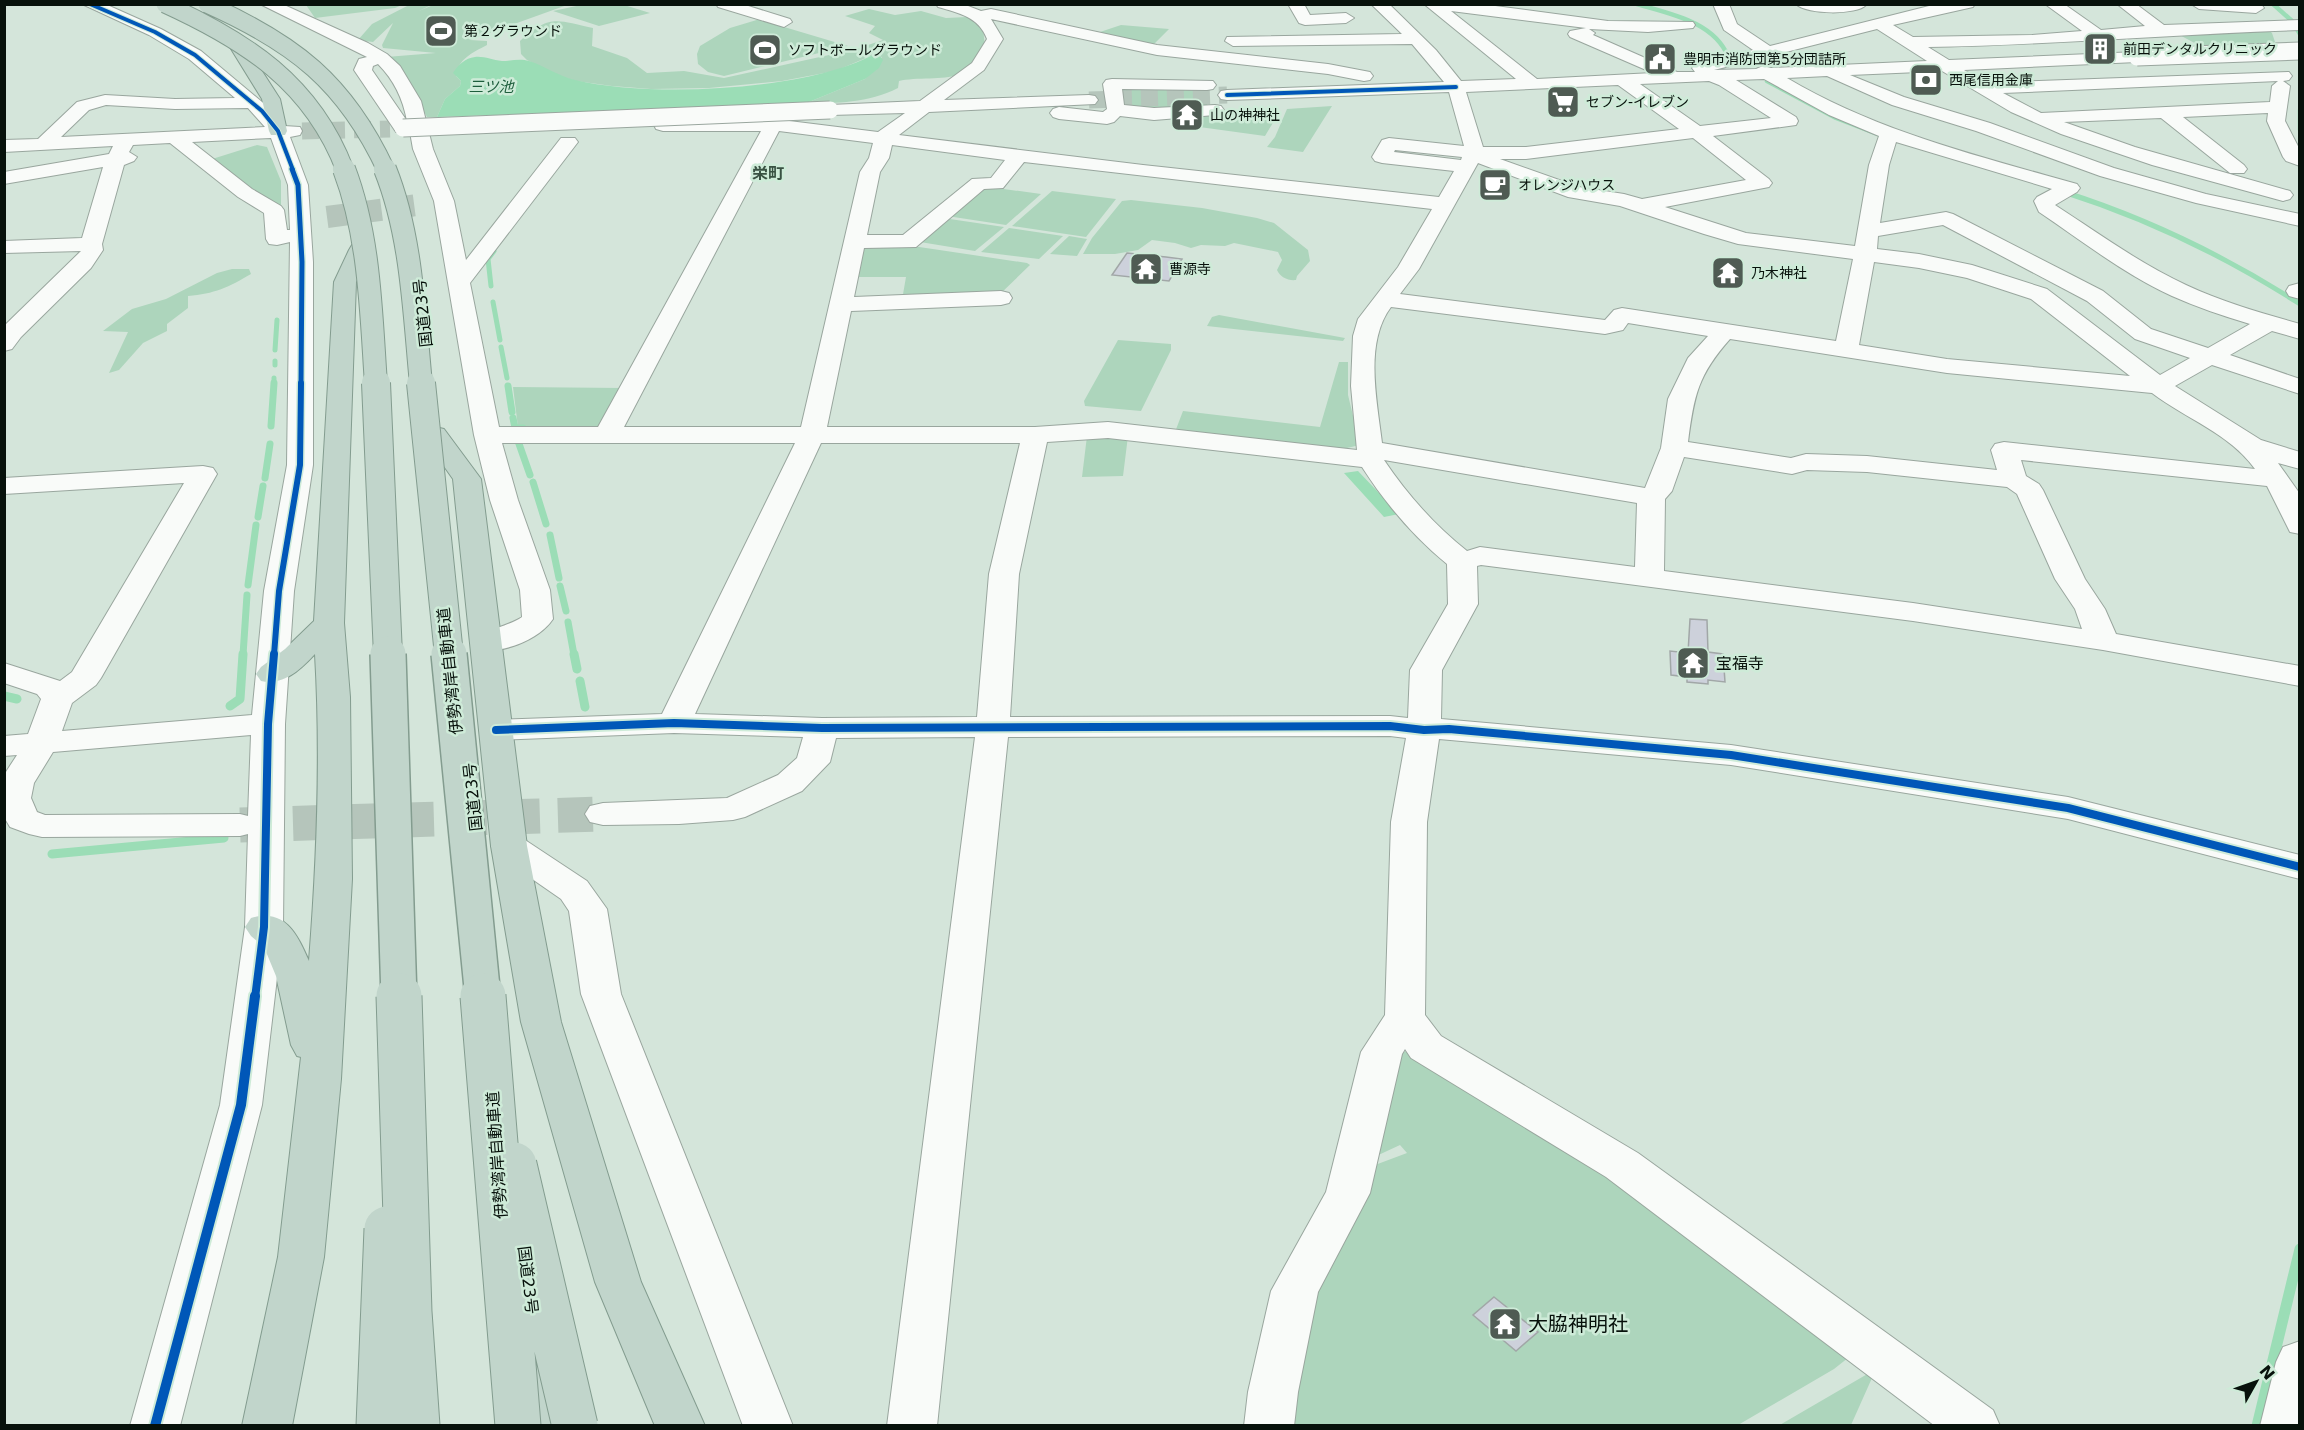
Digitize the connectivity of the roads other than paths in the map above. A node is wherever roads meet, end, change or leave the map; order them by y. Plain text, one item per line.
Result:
1 (90, 4) edge
2 (163, 4) edge
3 (207, 4) edge
4 (212, 4) edge
5 (268, 4) edge
6 (724, 4) edge
7 (944, 4) edge
8 (1296, 4) edge
9 (1557, 4) edge
10 (1721, 4) edge
11 (1804, 4) edge
12 (1967, 4) edge
13 (2053, 4) edge
14 (2125, 4) edge
15 (2199, 4) edge
16 (1433, 5) edge
17 (1858, 5) edge
18 (2256, 6) edge
19 (1645, 10) dead end
20 (1375, 14) edge
21 (980, 16) junction
22 (2298, 17) edge
23 (784, 22) dead end
24 (1998, 22) dead end
25 (1885, 23) junction
26 (1624, 25) junction
27 (1687, 25) junction
28 (2277, 26) junction
29 (2160, 30) junction
30 (2098, 35) junction
31 (1416, 39) junction
32 (2014, 39) junction
33 (1217, 40) dead end
34 (1909, 42) junction
35 (236, 44) junction
36 (2293, 51) edge
37 (1773, 52) junction
38 (1191, 54) junction
39 (1742, 57) junction
40 (381, 58) junction
41 (2095, 59) junction
42 (1412, 60) dead end
43 (1502, 60) junction
44 (1480, 62) dead end
45 (1438, 63) junction
46 (1460, 64) dead end
47 (1946, 66) junction
48 (1716, 69) junction
49 (1361, 70) dead end
50 (1824, 71) junction
51 (1765, 73) junction
52 (2283, 76) junction
53 (1676, 77) junction
54 (1622, 80) junction
55 (1274, 81) dead end
56 (1533, 84) junction
57 (1207, 85) junction
58 (1456, 87) junction
59 (1980, 89) junction
60 (1227, 95) tunnel mouth
61 (1089, 100) tunnel mouth
62 (927, 105) junction
63 (1363, 105) dead end
64 (258, 107) junction
65 (2278, 107) junction
66 (1116, 110) junction
67 (1215, 110) junction
68 (2164, 111) junction
69 (972, 114) dead end
70 (2037, 117) junction
71 (773, 125) junction
72 (302, 130) tunnel mouth
73 (404, 130) junction
74 (278, 131) junction
75 (1695, 131) junction
76 (1887, 137) junction
77 (884, 138) junction
78 (126, 140) junction
79 (568, 141) dead end
80 (168, 142) junction
81 (43, 144) junction
82 (4, 146) edge
83 (1019, 155) junction
84 (1470, 159) junction
85 (114, 160) junction
86 (2300, 163) edge
87 (2237, 169) junction
88 (2205, 173) junction
89 (4, 178) edge
90 (2171, 189) junction
91 (2203, 199) junction
92 (2300, 200) edge
93 (1444, 204) junction
94 (1640, 206) junction
95 (321, 218) dead end
96 (2300, 220) edge
97 (299, 234) junction
98 (856, 241) junction
99 (2300, 242) edge
100 (1867, 243) junction
101 (91, 244) junction
102 (4, 247) edge
103 (360, 250) junction
104 (302, 262) junction
105 (459, 283) junction
106 (1001, 298) dead end
107 (1384, 299) junction
108 (842, 304) junction
109 (2269, 323) junction
110 (1724, 332) junction
111 (2300, 332) edge
112 (4, 344) edge
113 (1846, 351) junction
114 (2211, 357) junction
115 (2158, 387) junction
116 (2300, 387) edge
117 (608, 433) junction
118 (435, 435) junction
119 (488, 435) junction
120 (812, 435) junction
121 (1035, 435) junction
122 (2252, 446) junction
123 (1674, 448) junction
124 (1371, 454) junction
125 (2300, 461) edge
126 (2275, 479) junction
127 (2014, 480) junction
128 (4, 486) edge
129 (1651, 497) junction
130 (2299, 522) edge
131 (1462, 561) junction
132 (1649, 579) junction
133 (329, 623) junction
134 (2103, 641) junction
135 (486, 642) junction
136 (4, 672) edge
137 (272, 674) junction
138 (2300, 676) edge
139 (57, 699) junction
140 (674, 723) junction
141 (268, 724) junction
142 (993, 726) junction
143 (822, 728) junction
144 (496, 730) junction
145 (1424, 730) junction
146 (41, 743) junction
147 (4, 746) edge
148 (603, 814) tunnel mouth
149 (240, 825) tunnel mouth
150 (509, 846) junction
151 (2300, 867) edge
152 (264, 927) junction
153 (1405, 1017) junction
154 (490, 1064) junction
155 (320, 1079) junction
156 (409, 1312) junction
157 (2300, 1362) edge
158 (155, 1425) edge
159 (267, 1425) edge
160 (368, 1425) edge
161 (378, 1425) edge
162 (417, 1425) edge
163 (518, 1425) edge
164 (549, 1425) edge
165 (575, 1425) edge
166 (680, 1425) edge
167 (768, 1425) edge
168 (912, 1425) edge
169 (1269, 1425) edge
170 (1975, 1425) edge
171 (2284, 1425) edge

1 - 64 street
2 - 35 highway
2 - 156 highway, bridge
3 - 154 highway, 伊勢湾岸自動車道, bridge
4 - 118 highway, 国道23号
5 - 40 street
6 - 23 street
7 - 21 street
8 - 20 street
9 - 26 street
10 - 37 street
11 - 17 street
12 - 25 street
13 - 30 street
14 - 29 street
15 - 18 street
16 - 26 street
16 - 43 street
17 - 25 street
18 - 28 street
19 - 27 street
20 - 31 street
21 - 38 street
21 - 62 street
22 - 28 street
24 - 32 street
25 - 34 street
25 - 37 street
26 - 27 street
26 - 53 street
27 - 48 street
28 - 29 street
28 - 36 street
29 - 30 street
30 - 32 street
31 - 33 street
31 - 45 street
32 - 34 street
34 - 47 street
35 - 74 highway
35 - 103 highway
36 - 41 street, bridge
36 - 41 street
36 - 52 street
37 - 39 street
37 - 50 street
38 - 49 street
38 - 57 street
39 - 48 street
39 - 51 street
40 - 73 street
40 - 73 street
41 - 47 street
42 - 45 street
43 - 44 street
43 - 56 street
45 - 46 street
45 - 58 street
47 - 50 street
47 - 59 street
48 - 51 street
48 - 53 street
48 - 75 street
50 - 51 street
50 - 90 street
51 - 76 street
52 - 59 street
52 - 65 street
53 - 54 street
54 - 56 street
54 - 75 street
55 - 57 street
56 - 58 street
57 - 66 street
57 - 67 street
58 - 60 street
58 - 84 street
59 - 70 street
61 - 62 street
62 - 73 street, bridge
62 - 77 street
63 - 67 street
64 - 74 street
64 - 81 street
65 - 68 street
65 - 86 street
66 - 67 street
66 - 69 street
68 - 70 street
68 - 87 street
70 - 88 street
71 - 73 street
71 - 77 street
71 - 117 street
72 - 74 street
73 - 105 street
74 - 80 street
74 - 97 street
75 - 84 street
75 - 94 street
76 - 100 street
76 - 109 street
77 - 83 street
77 - 98 street
78 - 80 street
78 - 81 street
78 - 85 street
79 - 105 street
80 - 85 street
80 - 97 street
81 - 82 street
83 - 93 street
83 - 98 street
84 - 93 street
84 - 94 street
85 - 89 street
85 - 101 street
86 - 87 street
87 - 88 street
88 - 90 street
88 - 92 street
90 - 91 street
91 - 96 street
91 - 99 street
93 - 107 street
94 - 100 street
95 - 104 street
97 - 104 street
98 - 108 street
100 - 113 street
100 - 114 street
100 - 115 street
101 - 102 street
101 - 112 street
103 - 133 highway
103 - 161 highway, bridge
104 - 137 street
105 - 119 street
106 - 108 street
107 - 110 street
107 - 124 street
108 - 120 street
109 - 111 street
109 - 114 street
110 - 113 street
110 - 123 street
113 - 115 street
114 - 115 street
114 - 116 street
115 - 122 street
117 - 119 street
117 - 120 street
118 - 135 highway
118 - 164 highway, 国道23号
119 - 135 street
120 - 121 street
120 - 140 street
121 - 124 street
121 - 142 street
122 - 125 street
122 - 126 street
123 - 127 street
123 - 129 street
124 - 129 street
124 - 131 street
126 - 127 street
126 - 130 street
127 - 134 street
128 - 139 street
129 - 132 street
131 - 132 street
131 - 145 street
132 - 134 street
133 - 137 highway
133 - 155 highway
134 - 138 street
135 - 144 highway
136 - 139 street
137 - 141 street
139 - 146 street
140 - 143 street
140 - 144 street
141 - 146 street
141 - 152 street
142 - 143 street
142 - 145 street
142 - 168 street
143 - 148 street
144 - 150 highway
145 - 151 street
145 - 153 street
146 - 147 street
146 - 149 street
150 - 166 highway
150 - 167 street
152 - 155 highway
152 - 158 street
153 - 169 street
153 - 170 street
154 - 163 highway, 伊勢湾岸自動車道, bridge
154 - 165 highway, bridge
155 - 159 highway
156 - 160 highway, bridge
156 - 162 highway, bridge
157 - 171 street

